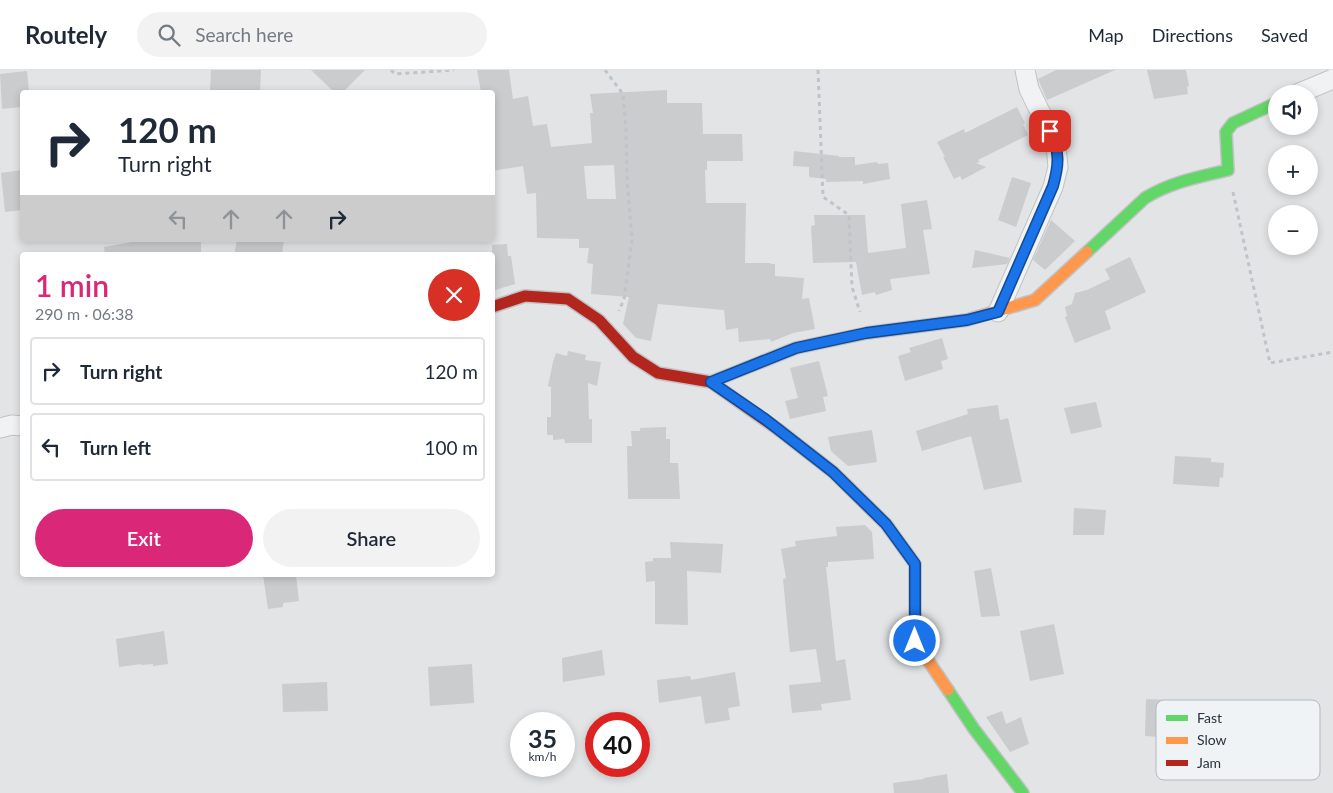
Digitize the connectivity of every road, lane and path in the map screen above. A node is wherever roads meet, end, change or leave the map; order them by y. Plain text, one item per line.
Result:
1 (391, 70) edge
2 (454, 70) edge
3 (605, 70) edge
4 (818, 70) edge
5 (1025, 70) edge
6 (1333, 79) edge
7 (1318, 85) edge
8 (1268, 107) edge
9 (1228, 170) junction
10 (495, 306) edge
11 (998, 312) junction
12 (866, 333) junction
13 (615, 336) junction
14 (1333, 352) edge
15 (711, 382) junction
16 (20, 426) edge
17 (0, 428) edge
18 (1023, 793) edge

1 - 2 path
3 - 13 path
4 - 12 path
5 - 11 street
6 - 7 street
8 - 9 street
9 - 11 street
9 - 14 path
10 - 13 street
11 - 12 street
12 - 15 street
13 - 15 street
15 - 18 street
16 - 17 street

